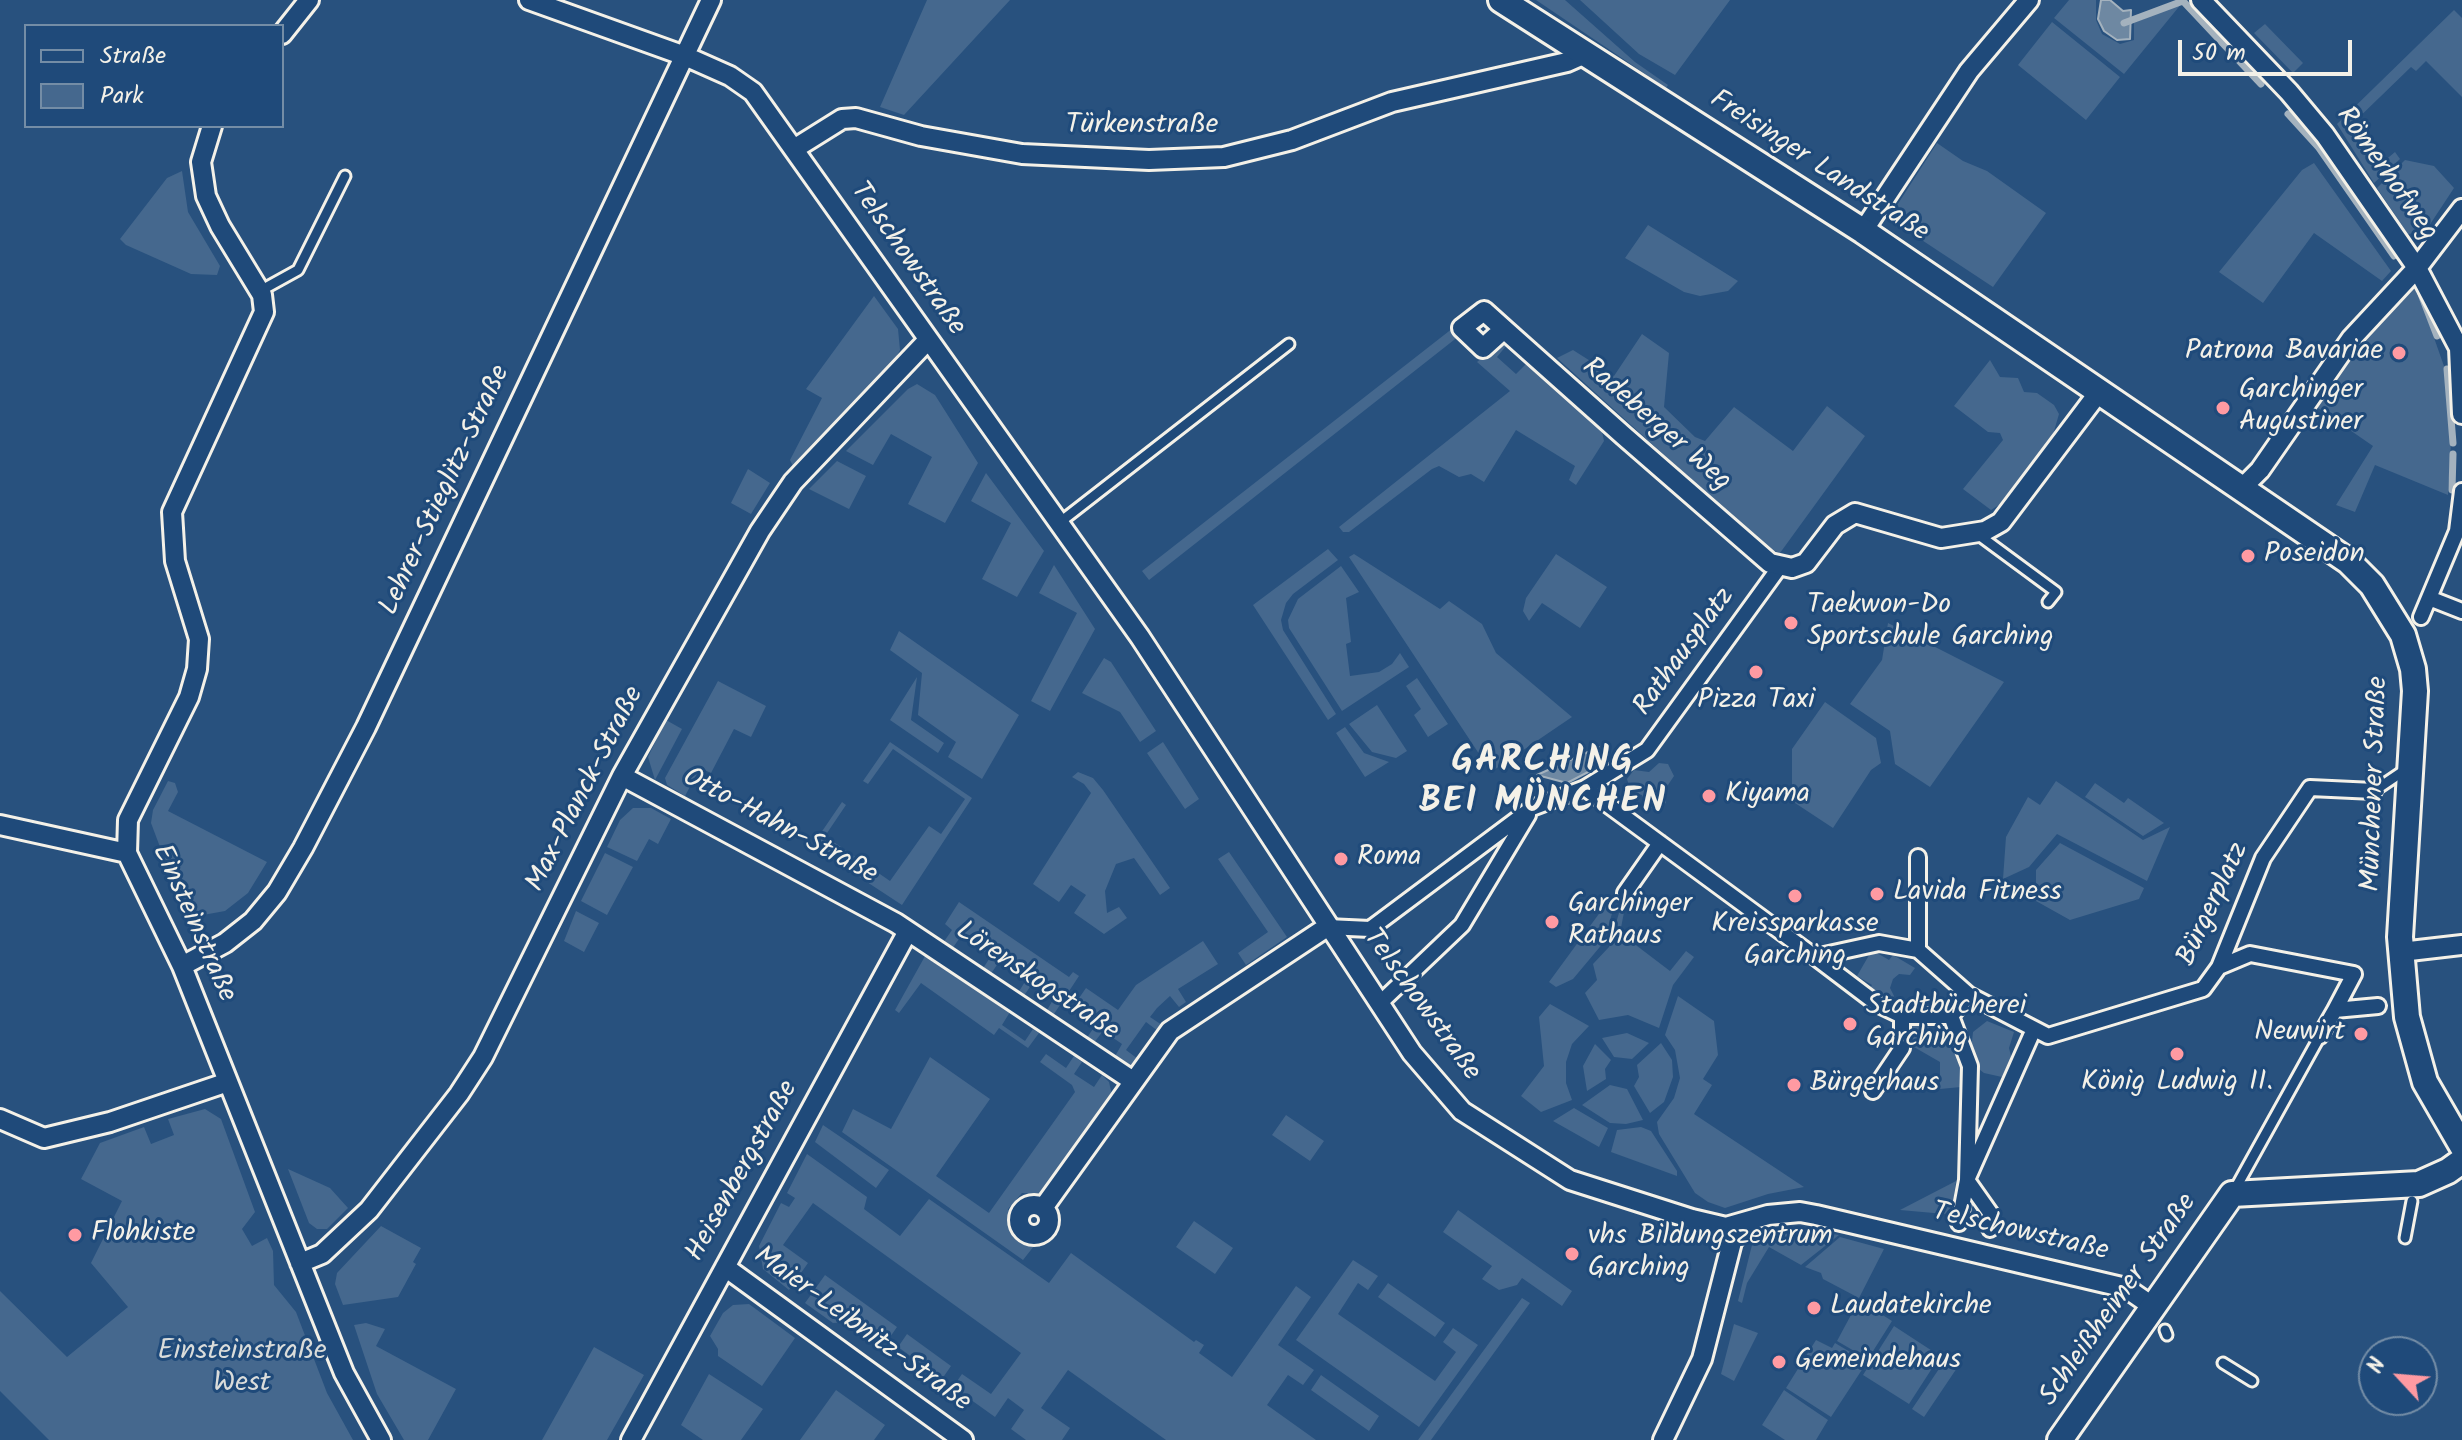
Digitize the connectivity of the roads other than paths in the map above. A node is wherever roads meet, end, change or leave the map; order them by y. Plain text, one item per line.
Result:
1 (309, 0) edge
2 (529, 0) edge
3 (711, 0) edge
4 (1501, 0) edge
5 (2029, 0) edge
6 (2201, 0) edge
7 (284, 31) edge
8 (1585, 54) junction
9 (685, 56) junction
10 (211, 128) edge
11 (794, 149) junction
12 (345, 176) dead end
13 (2462, 209) edge
14 (1863, 231) junction
15 (2417, 268) junction
16 (260, 291) junction
17 (1504, 329) dead end
18 (928, 340) junction
19 (1289, 344) dead end
20 (2099, 392) junction
21 (2462, 414) edge
22 (2242, 488) junction
23 (2462, 491) edge
24 (1059, 523) junction
25 (2454, 530) edge
26 (1976, 533) junction
27 (1776, 564) junction
28 (2429, 598) junction
29 (2048, 602) dead end
30 (2462, 611) edge
31 (2421, 617) dead end
32 (2411, 766) junction
33 (622, 776) junction
34 (1585, 788) junction
35 (2374, 791) joint
36 (1532, 808) junction
37 (0, 825) edge
38 (1663, 846) junction
39 (127, 853) junction
40 (1918, 857) dead end
41 (1625, 893) dead end
42 (1327, 927) junction
43 (908, 931) junction
44 (2462, 945) edge
45 (1918, 950) junction
46 (2401, 952) junction
47 (1815, 957) junction
48 (182, 966) junction
49 (2219, 967) junction
50 (1969, 995) junction
51 (2405, 1001) junction
52 (1379, 1004) junction
53 (2378, 1006) joint
54 (2335, 1010) junction
55 (1902, 1016) junction
56 (1951, 1016) junction
57 (2034, 1029) junction
58 (1902, 1032) dead end
59 (2320, 1036) joint
60 (1902, 1048) dead end
61 (1133, 1081) junction
62 (228, 1082) junction
63 (1873, 1091) dead end
64 (0, 1119) edge
65 (2462, 1146) edge
66 (2462, 1161) edge
67 (1967, 1180) junction
68 (2232, 1194) junction
69 (2412, 1201) dead end
70 (1043, 1208) dead end
71 (1959, 1223) joint
72 (1745, 1224) junction
73 (1990, 1229) dead end
74 (2405, 1238) dead end
75 (1953, 1247) junction
76 (300, 1263) junction
77 (725, 1267) junction
78 (2152, 1306) junction
79 (2223, 1363) dead end
80 (2252, 1381) dead end
81 (1666, 1435) edge
82 (381, 1440) edge
83 (631, 1440) edge
84 (963, 1440) edge
85 (2060, 1440) edge

1 - 7 street
2 - 9 street, Telschowstraße
3 - 9 street, Lehrer-Stieglitz-Straße
4 - 8 street, Freisinger Landstraße
5 - 14 street
6 - 15 street, Römerhofweg
8 - 11 street, Türkenstraße
8 - 14 street, Freisinger Landstraße
9 - 11 street, Telschowstraße
9 - 48 street, Lehrer-Stieglitz-Straße
10 - 16 street
11 - 18 street, Telschowstraße
12 - 16 lane
13 - 15 street
14 - 20 street, Freisinger Landstraße
15 - 21 street, Römerhofweg
15 - 22 street
16 - 39 street, Einsteinstraße
17 - 27 street, Radeberger Weg
18 - 24 street, Telschowstraße
18 - 33 street, Max-Planck-Straße
19 - 24 lane
20 - 22 street, Freisinger Landstraße
20 - 26 street
22 - 32 street, Münchener Straße
23 - 25 street
24 - 42 street, Telschowstraße
25 - 28 street
26 - 27 street
26 - 29 lane
27 - 34 street, Rathausplatz
28 - 30 street
28 - 31 street
32 - 35 lane
32 - 46 street, Münchener Straße
33 - 43 street, Otto-Hahn-Straße
33 - 76 street, Max-Planck-Straße
34 - 36 street, Rathausplatz
34 - 38 street
35 - 49 street, Bürgerplatz
36 - 42 street, Rathausplatz
36 - 52 street
37 - 39 street
38 - 41 street
38 - 47 street
39 - 48 street, Einsteinstraße
40 - 45 street
42 - 52 street, Telschowstraße
42 - 61 street, Lörenskogstraße
43 - 61 street, Lörenskogstraße
43 - 77 street, Heisenbergstraße
44 - 46 street
45 - 47 street
45 - 50 street, Bürgerplatz
46 - 51 street, Münchener Straße
47 - 55 street
48 - 62 street, Einsteinstraße
49 - 54 street
49 - 57 street, Bürgerplatz
50 - 56 street
50 - 57 street, Bürgerplatz
51 - 53 lane
51 - 65 street, Münchener Straße
52 - 72 street, Telschowstraße
53 - 54 street
54 - 59 street
55 - 56 street
55 - 58 street
56 - 67 street
57 - 67 street
59 - 68 lane
60 - 63 street
61 - 70 street, Lörenskogstraße
62 - 64 street
62 - 76 street, Einsteinstraße
66 - 68 street, Schleißheimer Straße
67 - 71 street
67 - 73 street
68 - 78 street, Schleißheimer Straße
69 - 74 lane
71 - 75 lane
72 - 75 street, Telschowstraße
72 - 81 street
75 - 78 street, Telschowstraße
76 - 82 street, Einsteinstraße
77 - 83 street, Heisenbergstraße
77 - 84 street, Maier-Leibnitz-Straße
78 - 85 street, Schleißheimer Straße
79 - 80 lane

